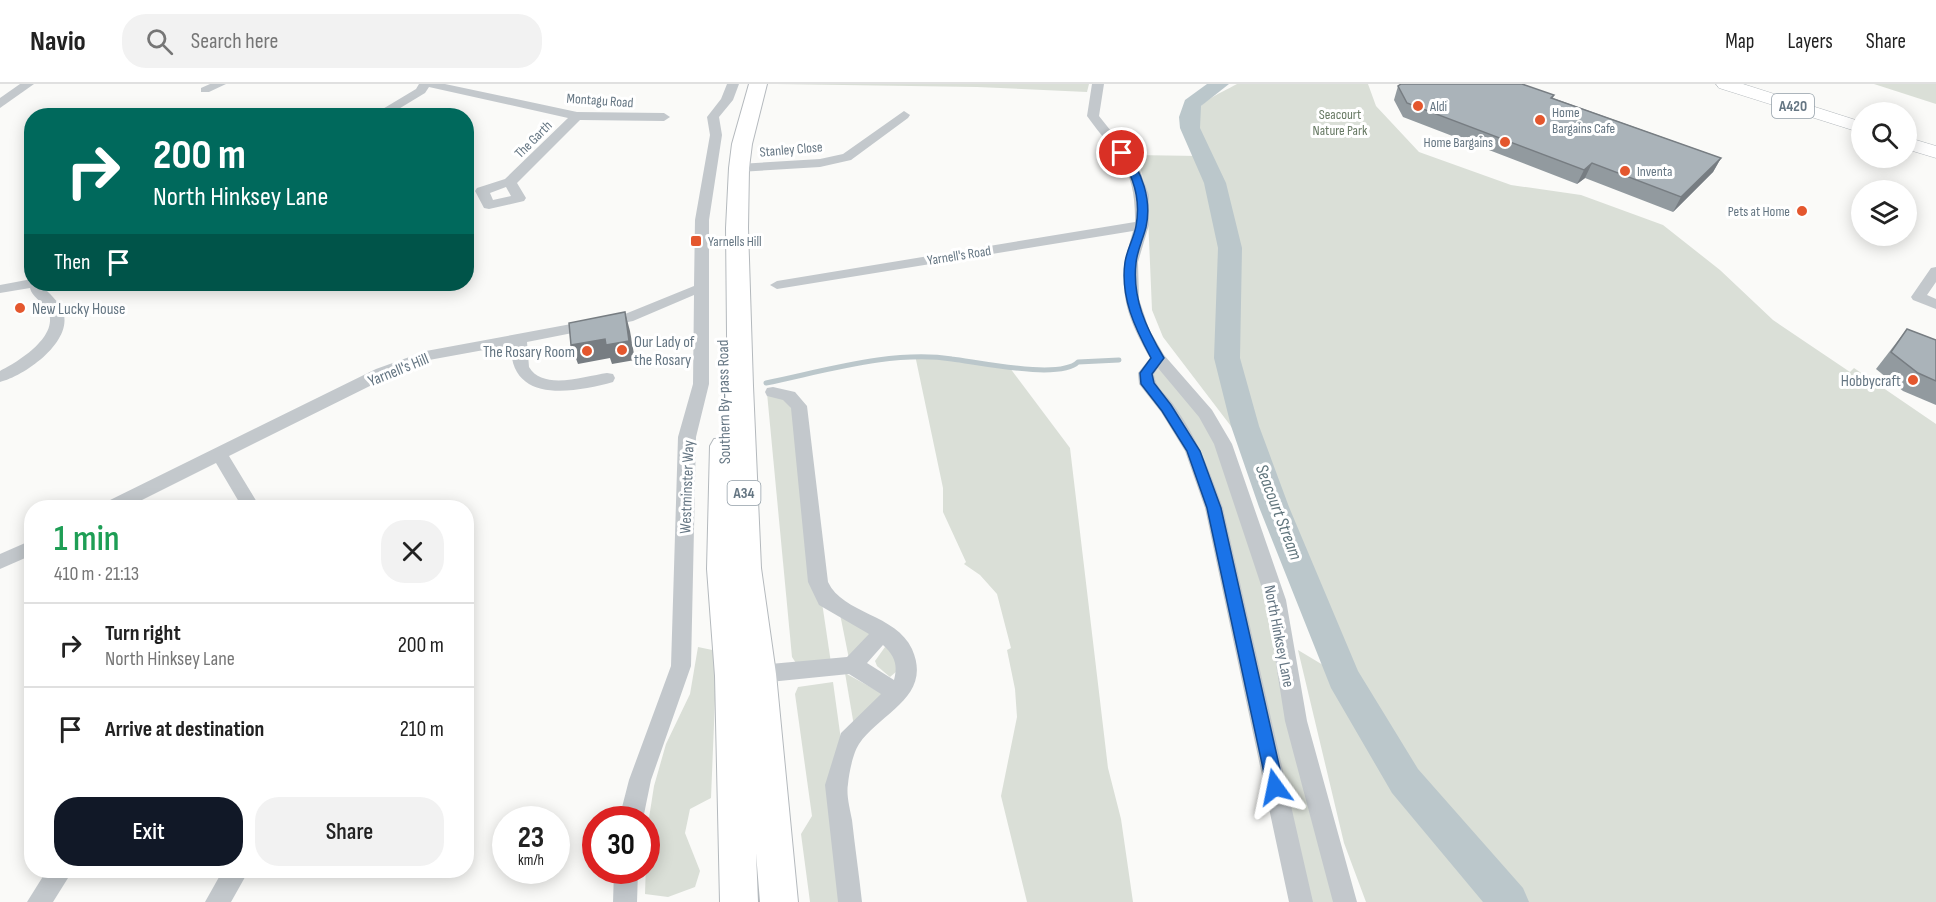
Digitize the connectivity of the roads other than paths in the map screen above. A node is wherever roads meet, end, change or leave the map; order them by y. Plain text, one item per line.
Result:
1 (28, 84) edge
2 (220, 84) edge
3 (427, 84) edge
4 (733, 84) edge
5 (745, 84) edge
6 (758, 84) edge
7 (1098, 84) edge
8 (1725, 84) edge
9 (205, 90) dead end
10 (0, 104) edge
11 (391, 108) edge
12 (904, 115) dead end
13 (577, 116) junction
14 (664, 117) dead end
15 (1851, 124) edge
16 (1917, 146) edge
17 (1936, 152) edge
18 (740, 168) junction
19 (510, 182) dead end
20 (1142, 225) junction
21 (1936, 270) edge
22 (24, 285) edge
23 (777, 285) dead end
24 (0, 289) edge
25 (703, 289) junction
26 (38, 291) edge
27 (1936, 304) edge
28 (519, 338) junction
29 (1158, 358) junction
30 (0, 377) edge
31 (607, 378) dead end
32 (773, 392) dead end
33 (219, 454) junction
34 (126, 500) edge
35 (247, 500) edge
36 (24, 551) edge
37 (0, 562) edge
38 (883, 632) junction
39 (852, 665) junction
40 (760, 674) junction
41 (897, 693) junction
42 (632, 806) edge
43 (56, 878) edge
44 (232, 878) edge
45 (626, 884) edge
46 (39, 902) edge
47 (217, 902) edge
48 (625, 902) edge
49 (740, 902) edge
50 (779, 902) edge
51 (850, 902) edge
52 (1301, 902) edge
53 (1345, 902) edge

1 - 10 street
2 - 9 street
3 - 11 street
3 - 13 street, Montagu Road
4 - 25 street, Westminster Way
5 - 49 highway, Southern By-pass Road / A34
6 - 18 highway, Southern By-pass Road / A34
7 - 20 street, North Hinksey Lane
8 - 15 main road, A420
12 - 18 street, Stanley Close
13 - 14 street, Montagu Road
13 - 19 street, The Garth
16 - 17 main road
18 - 40 highway, Southern By-pass Road / A34
20 - 23 street, Yarnell's Road
20 - 29 street, North Hinksey Lane
21 - 27 street
22 - 24 street
25 - 28 street, Yarnell's Hill
25 - 42 street, Westminster Way
26 - 30 street
28 - 31 street
28 - 33 street, Yarnell's Hill
29 - 52 street
29 - 53 street, North Hinksey Lane
32 - 38 street
33 - 34 street, Yarnell's Hill
33 - 35 street
36 - 37 street
38 - 39 street
38 - 41 street
39 - 40 street
39 - 41 street
40 - 50 highway, Southern By-pass Road / A34
41 - 51 street
43 - 46 street
44 - 47 street
45 - 48 street

